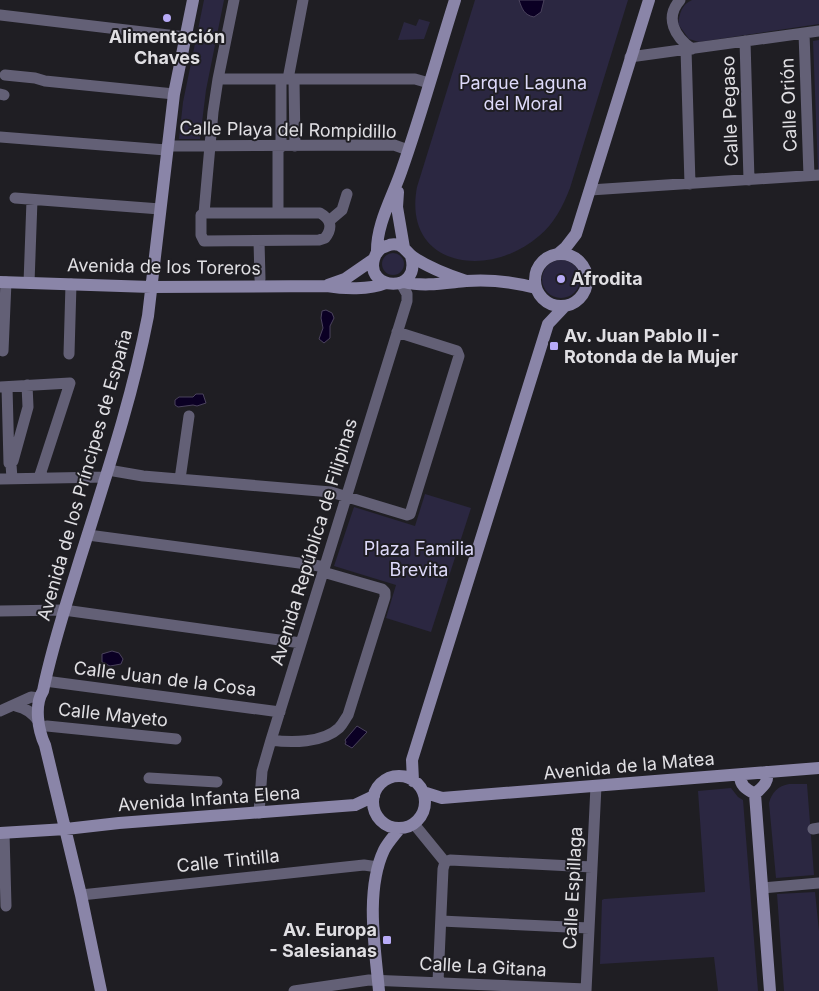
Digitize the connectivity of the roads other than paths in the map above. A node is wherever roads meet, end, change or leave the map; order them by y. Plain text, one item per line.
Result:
1 (193, 0) edge
2 (234, 0) edge
3 (302, 0) edge
4 (455, 0) edge
5 (648, 0) edge
6 (680, 0) edge
7 (0, 15) edge
8 (819, 31) edge
9 (804, 33) junction
10 (185, 37) junction
11 (745, 41) junction
12 (689, 49) junction
13 (630, 57) junction
14 (5, 75) dead end
15 (288, 79) junction
16 (218, 80) junction
17 (429, 82) junction
18 (174, 94) junction
19 (0, 137) edge
20 (211, 146) junction
21 (295, 146) junction
22 (279, 147) junction
23 (167, 148) junction
24 (408, 150) junction
25 (400, 175) junction
26 (814, 176) edge
27 (749, 180) junction
28 (690, 184) junction
29 (590, 190) junction
30 (347, 194) dead end
31 (15, 198) dead end
32 (32, 200) junction
33 (160, 210) junction
34 (204, 213) junction
35 (278, 213) junction
36 (329, 222) junction
37 (576, 234) junction
38 (259, 241) junction
39 (408, 252) junction
40 (559, 253) junction
41 (376, 256) junction
42 (578, 259) junction
43 (536, 272) junction
44 (260, 279) dead end
45 (466, 281) junction
46 (3, 282) edge
47 (402, 282) junction
48 (512, 282) junction
49 (30, 283) junction
50 (386, 283) junction
51 (72, 284) junction
52 (327, 286) junction
53 (151, 287) junction
54 (536, 288) junction
55 (546, 301) junction
56 (565, 306) junction
57 (548, 324) junction
58 (397, 332) junction
59 (3, 351) dead end
60 (69, 354) dead end
61 (27, 385) junction
62 (3, 387) edge
63 (189, 416) dead end
64 (11, 464) junction
65 (107, 474) junction
66 (39, 478) junction
67 (6, 479) edge
68 (180, 479) junction
69 (347, 497) junction
70 (88, 535) junction
71 (323, 570) junction
72 (64, 610) junction
73 (0, 611) edge
74 (301, 643) junction
75 (42, 690) junction
76 (19, 706) junction
77 (0, 712) edge
78 (280, 712) junction
79 (44, 732) junction
80 (176, 739) dead end
81 (271, 740) junction
82 (412, 760) junction
83 (819, 768) edge
84 (767, 772) junction
85 (740, 774) junction
86 (396, 776) junction
87 (149, 778) dead end
88 (413, 781) junction
89 (217, 782) dead end
90 (596, 786) junction
91 (423, 792) junction
92 (755, 794) junction
93 (374, 796) junction
94 (442, 798) junction
95 (355, 805) junction
96 (424, 808) junction
97 (375, 811) junction
98 (259, 813) junction
99 (382, 822) junction
100 (414, 824) junction
101 (400, 828) junction
102 (66, 829) junction
103 (2, 833) edge
104 (384, 849) junction
105 (445, 862) junction
106 (378, 867) junction
107 (592, 867) junction
108 (818, 879) edge
109 (762, 888) junction
110 (81, 895) junction
111 (6, 906) dead end
112 (441, 921) junction
113 (589, 928) junction
114 (438, 982) junction
115 (379, 985) edge
116 (312, 990) edge
117 (586, 990) edge
118 (101, 991) edge
119 (294, 991) edge
120 (770, 991) edge

1 - 10 street, Avenida de los Príncipes de España
2 - 16 street
3 - 15 street
4 - 17 street
5 - 13 street
6 - 12 street
7 - 10 street
8 - 9 street
9 - 11 street
9 - 26 street, Calle Orión
10 - 18 street, Avenida de los Príncipes de España
11 - 12 street
11 - 27 street, Calle Pegaso
12 - 13 street
12 - 28 street
13 - 29 street
14 - 18 street
15 - 16 street
15 - 17 street
15 - 21 street
15 - 22 street
16 - 20 street
17 - 24 street
18 - 23 street, Avenida de los Príncipes de España
19 - 23 street, Calle Playa del Rompidillo
20 - 22 street, Calle Playa del Rompidillo
20 - 23 street, Calle Playa del Rompidillo
20 - 34 street
21 - 22 street, Calle Playa del Rompidillo
21 - 24 street, Calle Playa del Rompidillo
22 - 35 street
23 - 33 street, Avenida de los Príncipes de España
24 - 25 street
25 - 39 street
25 - 41 street
26 - 27 street
27 - 28 street
28 - 29 street
29 - 37 street
30 - 36 street
31 - 32 street
32 - 33 street
32 - 49 street
33 - 53 street, Avenida de los Príncipes de España
34 - 35 street
34 - 38 street
35 - 36 street
36 - 38 street
37 - 40 street
37 - 42 street
38 - 44 street
39 - 41 street
39 - 45 street
39 - 47 street
40 - 42 street
40 - 43 street
41 - 50 street
41 - 52 street, Avenida de los Toreros
42 - 56 street
43 - 48 street
43 - 54 street
45 - 47 street
45 - 48 street
46 - 49 street, Avenida de los Toreros
46 - 59 street
47 - 50 street
47 - 58 street, Avenida República de Filipinas
48 - 54 street
49 - 51 street, Avenida de los Toreros
50 - 52 street, Avenida de los Toreros
51 - 53 street, Avenida de los Toreros
51 - 60 street
52 - 53 street, Avenida de los Toreros
53 - 65 street, Avenida de los Príncipes de España
54 - 55 street
55 - 56 street
55 - 57 street
56 - 57 street
57 - 82 street
58 - 69 street, Avenida República de Filipinas
58 - 69 street
61 - 62 street
61 - 64 street
61 - 66 street
62 - 64 street
63 - 68 street
64 - 67 street
65 - 66 street
65 - 68 street
65 - 70 street, Avenida de los Príncipes de España
66 - 67 street
68 - 69 street
69 - 71 street, Avenida República de Filipinas
70 - 71 street
70 - 72 street, Avenida de los Príncipes de España
71 - 74 street, Avenida República de Filipinas
71 - 81 street
72 - 73 street
72 - 74 street
72 - 75 street, Avenida de los Príncipes de España
74 - 78 street, Avenida República de Filipinas
75 - 76 street
75 - 78 street, Calle Juan de la Cosa
75 - 79 street, Avenida de los Príncipes de España
76 - 77 street
76 - 79 street
78 - 81 street, Avenida República de Filipinas
79 - 80 street, Calle Mayeto
79 - 102 street, Avenida de los Príncipes de España
81 - 98 street, Avenida República de Filipinas
82 - 86 street
82 - 88 street
83 - 84 street, Avenida de la Matea
84 - 85 street, Avenida de la Matea
84 - 92 street
85 - 90 street, Avenida de la Matea
85 - 92 street
86 - 88 street
86 - 93 street
87 - 89 street
88 - 91 street
90 - 94 street, Avenida de la Matea
90 - 107 street, Calle Espillaga
91 - 94 street, Avenida de la Matea
91 - 96 street
92 - 109 street
93 - 95 street, Avenida Infanta Elena
93 - 97 street
94 - 96 street, Avenida de la Matea
95 - 97 street, Avenida Infanta Elena
95 - 98 street, Avenida Infanta Elena
96 - 100 street
97 - 99 street
98 - 102 street, Avenida Infanta Elena
99 - 101 street
99 - 104 street
100 - 101 street
100 - 105 street
101 - 104 street
102 - 103 street, Avenida Infanta Elena
102 - 110 street, Avenida de los Príncipes de España
103 - 111 street
104 - 106 street
105 - 107 street
105 - 112 street
106 - 110 street, Calle Tintilla
106 - 115 street
107 - 113 street, Calle Espillaga
108 - 109 street
109 - 120 street
110 - 118 street, Avenida de los Príncipes de España
112 - 113 street
112 - 114 street
113 - 117 street, Calle Espillaga
114 - 115 street, Calle La Gitana
114 - 117 street, Calle La Gitana
115 - 116 street, Calle La Gitana
116 - 119 street, Calle La Gitana

